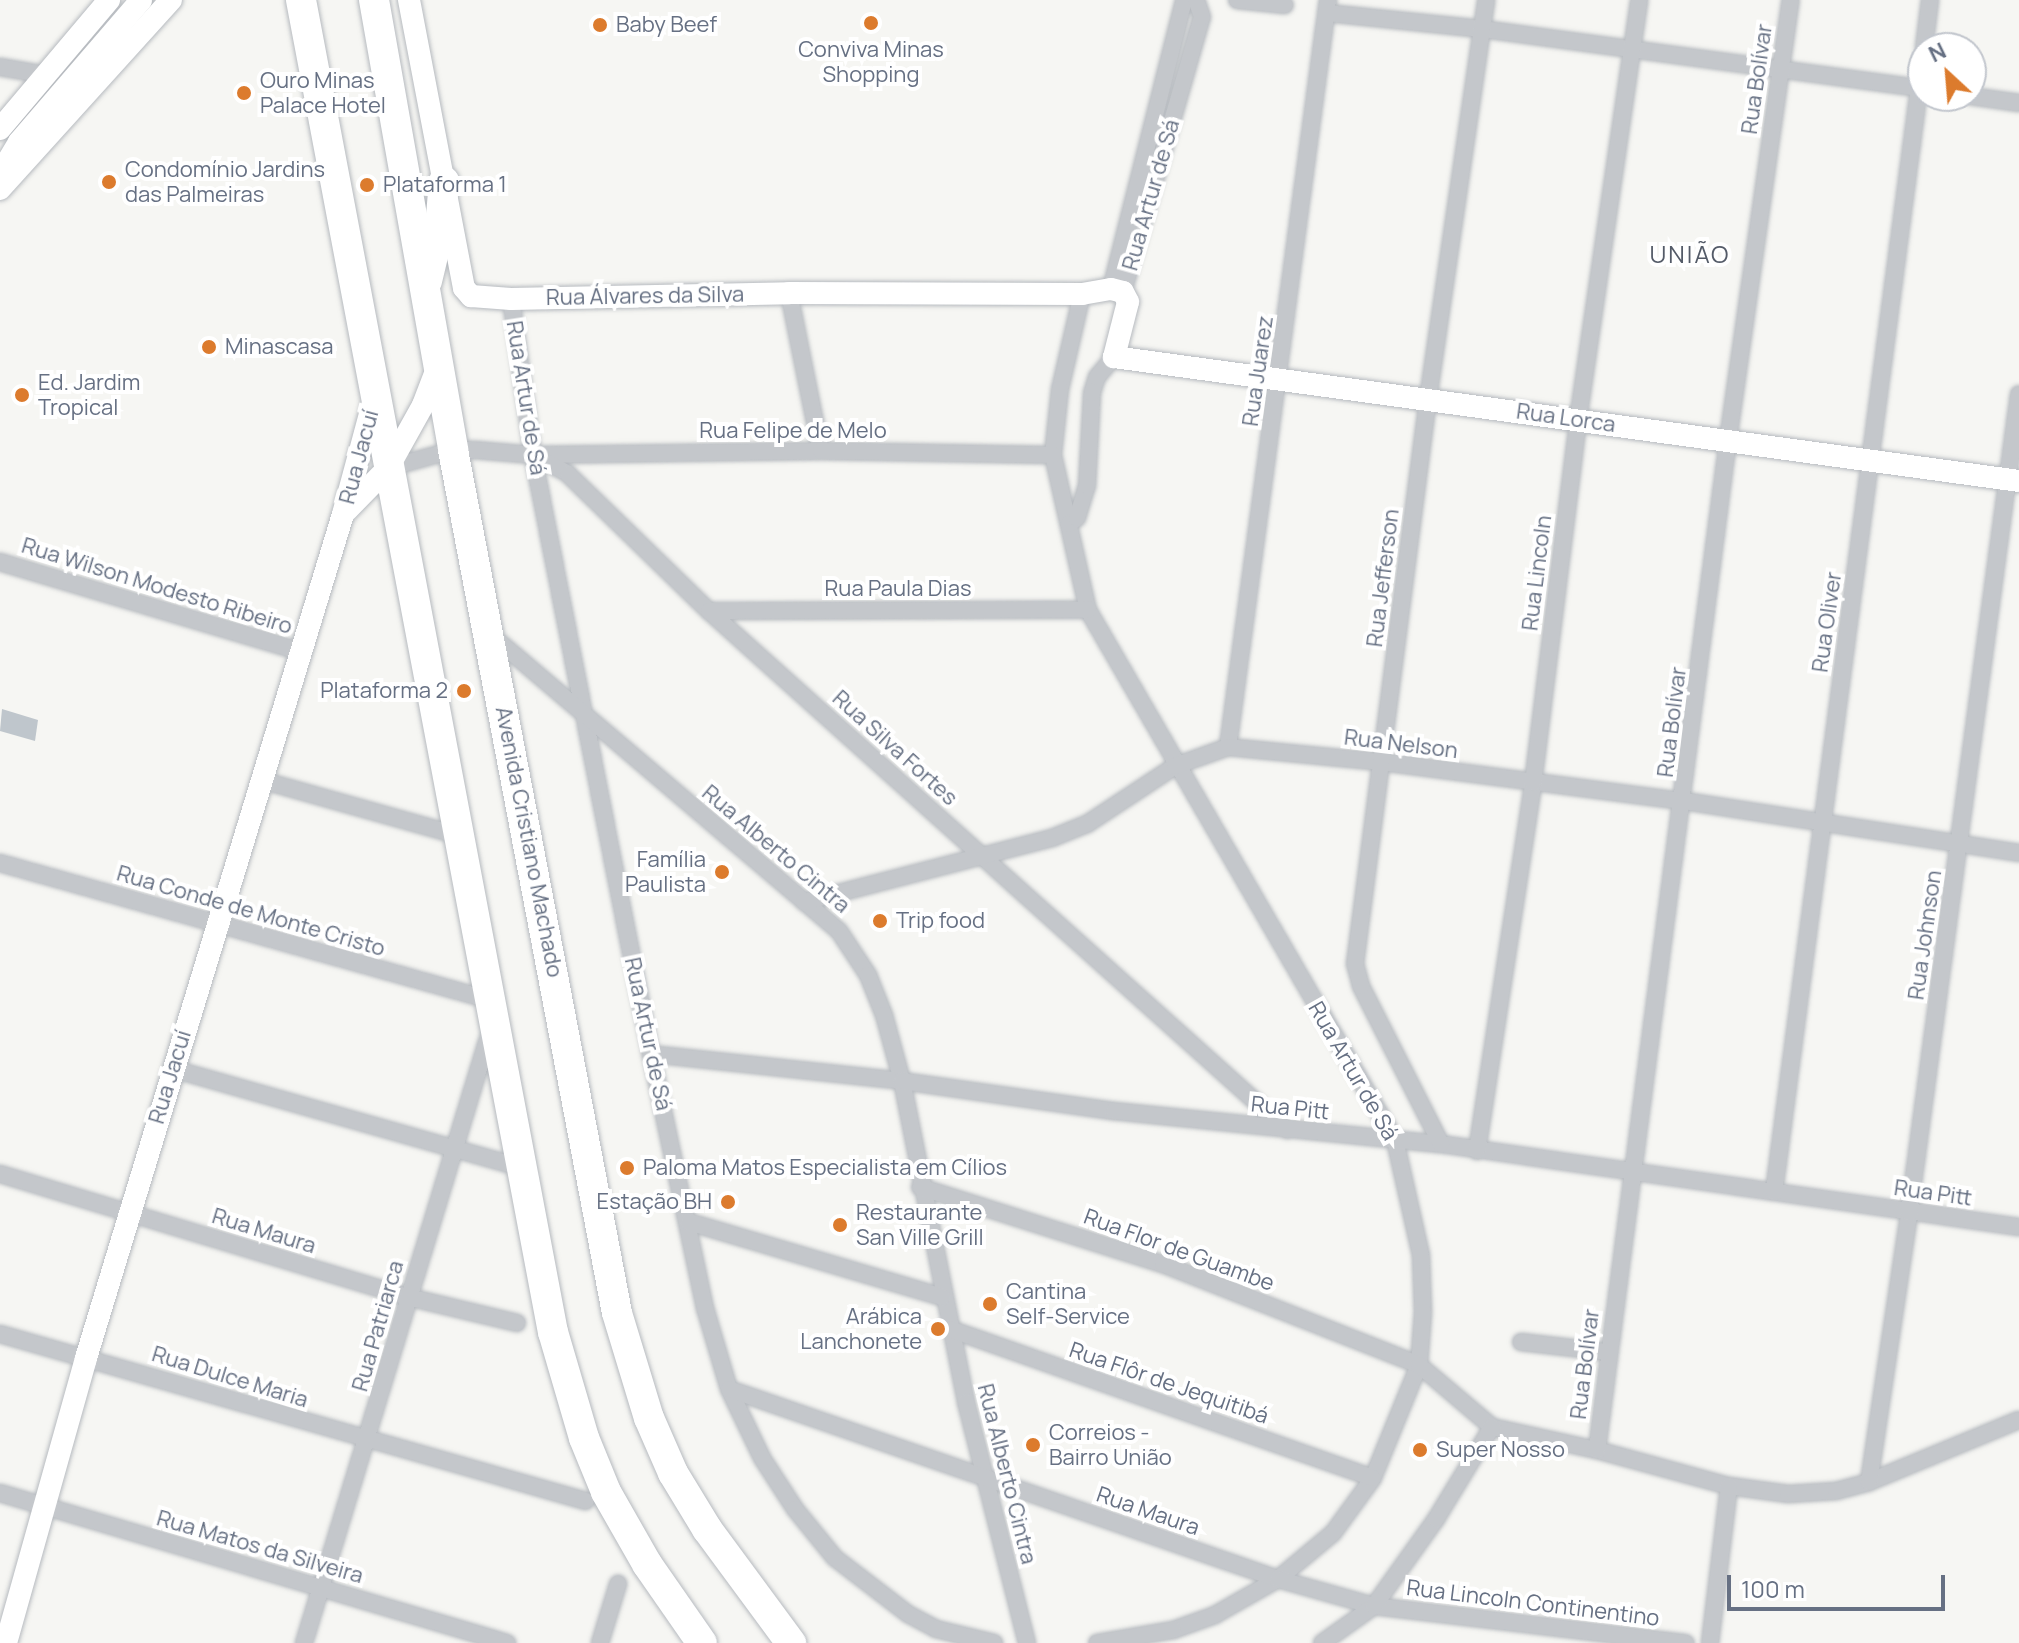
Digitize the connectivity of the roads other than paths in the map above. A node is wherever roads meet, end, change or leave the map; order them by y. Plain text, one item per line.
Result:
1 (109, 0) edge
2 (141, 0) edge
3 (171, 0) edge
4 (285, 0) edge
5 (301, 0) edge
6 (374, 0) edge
7 (409, 0) edge
8 (1184, 0) edge
9 (1196, 0) edge
10 (1237, 0) edge
11 (1486, 0) edge
12 (1639, 0) edge
13 (1791, 0) edge
14 (1930, 0) edge
15 (1285, 5) dead end
16 (1328, 6) edge
17 (1482, 29) junction
18 (1926, 32) edge
19 (309, 50) junction
20 (1631, 51) junction
21 (0, 67) edge
22 (1781, 70) junction
23 (47, 75) junction
24 (1907, 87) edge
25 (1987, 98) edge
26 (2019, 103) edge
27 (1918, 112) edge
28 (0, 129) edge
29 (0, 174) edge
30 (444, 181) junction
31 (0, 189) edge
32 (1117, 291) junction
33 (789, 293) junction
34 (1082, 294) junction
35 (424, 295) junction
36 (511, 299) junction
37 (1114, 357) junction
38 (438, 365) junction
39 (1279, 382) junction
40 (2019, 394) edge
41 (374, 399) junction
42 (1428, 399) junction
43 (1578, 420) junction
44 (1728, 440) junction
45 (453, 450) junction
46 (821, 451) junction
47 (533, 455) junction
48 (1053, 455) junction
49 (1873, 461) junction
50 (388, 468) junction
51 (2013, 480) edge
52 (343, 514) junction
53 (1069, 524) junction
54 (0, 562) edge
55 (1088, 610) junction
56 (709, 611) junction
57 (487, 632) junction
58 (302, 652) junction
59 (584, 716) junction
60 (1228, 747) junction
61 (1382, 762) junction
62 (1175, 766) junction
63 (261, 780) junction
64 (1533, 783) junction
65 (1684, 801) junction
66 (1820, 821) junction
67 (457, 835) junction
68 (1960, 844) junction
69 (2019, 853) edge
70 (984, 858) junction
71 (0, 863) edge
72 (804, 902) junction
73 (215, 924) junction
74 (492, 1011) junction
75 (651, 1054) junction
76 (173, 1069) junction
77 (902, 1081) junction
78 (1287, 1130) junction
79 (1395, 1140) junction
80 (1441, 1144) junction
81 (455, 1148) junction
82 (1477, 1151) junction
83 (520, 1167) junction
84 (1633, 1172) junction
85 (0, 1174) edge
86 (920, 1187) junction
87 (1774, 1192) junction
88 (1909, 1213) junction
89 (129, 1214) junction
90 (689, 1222) junction
91 (2019, 1227) edge
92 (408, 1297) junction
93 (942, 1297) junction
94 (517, 1323) dead end
95 (950, 1329) junction
96 (0, 1334) edge
97 (1521, 1342) dead end
98 (1608, 1352) junction
99 (86, 1358) junction
100 (1419, 1365) junction
101 (729, 1389) junction
102 (2019, 1420) edge
103 (1492, 1427) junction
104 (368, 1441) junction
105 (1597, 1450) junction
106 (985, 1478) junction
107 (1373, 1478) junction
108 (1869, 1482) junction
109 (1729, 1486) junction
110 (0, 1493) edge
111 (586, 1501) dead end
112 (42, 1507) junction
113 (1278, 1579) junction
114 (618, 1584) dead end
115 (321, 1588) junction
116 (1374, 1606) junction
117 (6, 1643) edge
118 (304, 1643) edge
119 (507, 1643) edge
120 (600, 1643) edge
121 (702, 1643) edge
122 (791, 1643) edge
123 (994, 1643) edge
124 (1027, 1643) edge
125 (1097, 1643) edge
126 (1322, 1643) edge
127 (1686, 1643) edge
128 (1710, 1643) edge

1 - 23 main road
2 - 29 main road
3 - 31 main road
4 - 19 main road
5 - 19 highway
6 - 35 highway, Avenida Cristiano Machado
7 - 30 main road, Rua Álvares da Silva
8 - 32 street, Rua Artur de Sá
9 - 32 street, Rua Artur de Sá
10 - 15 street
11 - 17 street, Rua Jefferson
12 - 20 street, Rua Lincoln
13 - 22 street, Rua Bolívar
14 - 18 street
16 - 17 street
16 - 39 street, Rua Juarez
17 - 20 street
17 - 42 street, Rua Jefferson
19 - 41 highway
20 - 22 street
20 - 43 street, Rua Lincoln
21 - 23 street
22 - 24 street
22 - 44 street, Rua Bolívar
23 - 28 main road
25 - 26 street
27 - 49 street, Rua Oliver
30 - 35 highway
30 - 36 main road, Rua Álvares da Silva
32 - 34 main road, Rua Álvares da Silva
32 - 37 main road, Rua Artur de Sá
33 - 34 main road, Rua Álvares da Silva
33 - 36 main road, Rua Álvares da Silva
33 - 46 street
34 - 48 street, Rua Artur de Sá
35 - 38 highway, Avenida Cristiano Machado
36 - 47 street, Rua Artur de Sá
37 - 39 main road, Rua Lorca
37 - 53 street, Rua Artur de Sá
38 - 45 highway, Avenida Cristiano Machado
38 - 50 main road, Rua Jacuí
39 - 42 main road, Rua Lorca
39 - 60 street, Rua Juarez
40 - 51 street, Rua Johnson
41 - 50 highway
41 - 52 main road, Rua Jacuí
42 - 43 main road, Rua Lorca
42 - 61 street, Rua Jefferson
43 - 44 main road, Rua Lorca
43 - 64 street, Rua Lincoln
44 - 49 main road, Rua Lorca
44 - 65 street, Rua Bolívar
45 - 47 street, Rua Silva Fortes
45 - 50 street, Rua Jacuí
45 - 57 highway, Avenida Cristiano Machado
46 - 47 street, Rua Felipe de Melo
46 - 48 street, Rua Felipe de Melo
47 - 56 street, Rua Silva Fortes
47 - 59 street, Rua Artur de Sá
48 - 53 street, Rua Artur de Sá
49 - 51 main road, Rua Lorca
49 - 66 street, Rua Oliver
50 - 52 main road, Rua Jacuí
50 - 67 highway
51 - 68 street, Rua Johnson
52 - 58 main road, Rua Jacuí
53 - 55 street, Rua Artur de Sá
54 - 58 street, Rua Wilson Modesto Ribeiro
55 - 56 street, Rua Paula Dias
55 - 62 street, Rua Artur de Sá
56 - 70 street, Rua Silva Fortes
57 - 59 street, Rua Alberto Cintra
57 - 122 highway, Avenida Cristiano Machado
58 - 63 main road, Rua Jacuí
59 - 72 street, Rua Alberto Cintra
59 - 75 street, Rua Artur de Sá
60 - 61 street, Rua Nelson
60 - 62 street, Rua Nelson
61 - 64 street, Rua Nelson
61 - 80 street, Rua Jefferson
62 - 70 street, Rua Nelson
62 - 79 street, Rua Artur de Sá
63 - 67 street
63 - 73 main road, Rua Jacuí
64 - 65 street, Rua Nelson
64 - 82 street, Rua Lincoln
65 - 66 street, Rua Nelson
65 - 84 street, Rua Bolívar
66 - 68 street, Rua Nelson
66 - 87 street, Rua Oliver
67 - 74 highway
68 - 69 street, Rua Nelson
68 - 88 street, Rua Johnson
70 - 72 street, Rua Nelson
70 - 78 street, Rua Silva Fortes
71 - 73 street, Rua Conde de Monte Cristo
72 - 77 street, Rua Alberto Cintra
73 - 74 street, Rua Conde de Monte Cristo
73 - 76 main road, Rua Jacuí
74 - 81 street, Rua Patriarca
74 - 83 highway
75 - 77 street, Rua Pitt
75 - 90 street, Rua Artur de Sá
76 - 81 street
76 - 89 main road, Rua Jacuí
77 - 78 street, Rua Pitt
77 - 86 street, Rua Alberto Cintra
78 - 79 street, Rua Pitt
79 - 80 street, Rua Pitt
79 - 100 street, Rua Artur de Sá
80 - 82 street, Rua Pitt
81 - 83 street
81 - 92 street, Rua Patriarca
82 - 84 street, Rua Pitt
83 - 121 highway
84 - 87 street, Rua Pitt
84 - 98 street, Rua Bolívar
85 - 89 street, Rua Maura
86 - 93 street, Rua Alberto Cintra
86 - 100 street, Rua Flor de Guambe
87 - 88 street, Rua Pitt
88 - 91 street, Rua Pitt
88 - 108 street, Rua Johnson
89 - 92 street, Rua Maura
89 - 99 main road, Rua Jacuí
90 - 93 street
90 - 101 street, Rua Artur de Sá
92 - 94 street, Rua Maura
92 - 104 street, Rua Patriarca
93 - 95 street, Rua Alberto Cintra
95 - 106 street, Rua Alberto Cintra
95 - 107 street, Rua Flôr de Jequitibá
96 - 99 street, Rua Dulce Maria
97 - 98 street
98 - 105 street, Rua Bolívar
99 - 104 street, Rua Dulce Maria
99 - 112 main road, Rua Jacuí
100 - 103 street, Rua Flor de Guambe
100 - 107 street, Rua Artur de Sá
101 - 106 street, Rua Maura
101 - 123 street, Rua Artur de Sá
102 - 108 street
103 - 105 street
103 - 116 street
104 - 111 street, Rua Dulce Maria
104 - 115 street, Rua Patriarca
105 - 109 street
106 - 113 street, Rua Maura
106 - 124 street, Rua Alberto Cintra
107 - 113 street, Rua Artur de Sá
108 - 109 street
109 - 128 street
110 - 112 street, Rua Matos da Silveira
112 - 115 street, Rua Matos da Silveira
112 - 117 main road, Rua Jacuí
113 - 116 street, Rua Maura
113 - 125 street, Rua Artur de Sá
114 - 120 street
115 - 118 street, Rua Patriarca
115 - 119 street, Rua Matos da Silveira
116 - 126 street
116 - 127 street, Rua Lincoln Continentino

